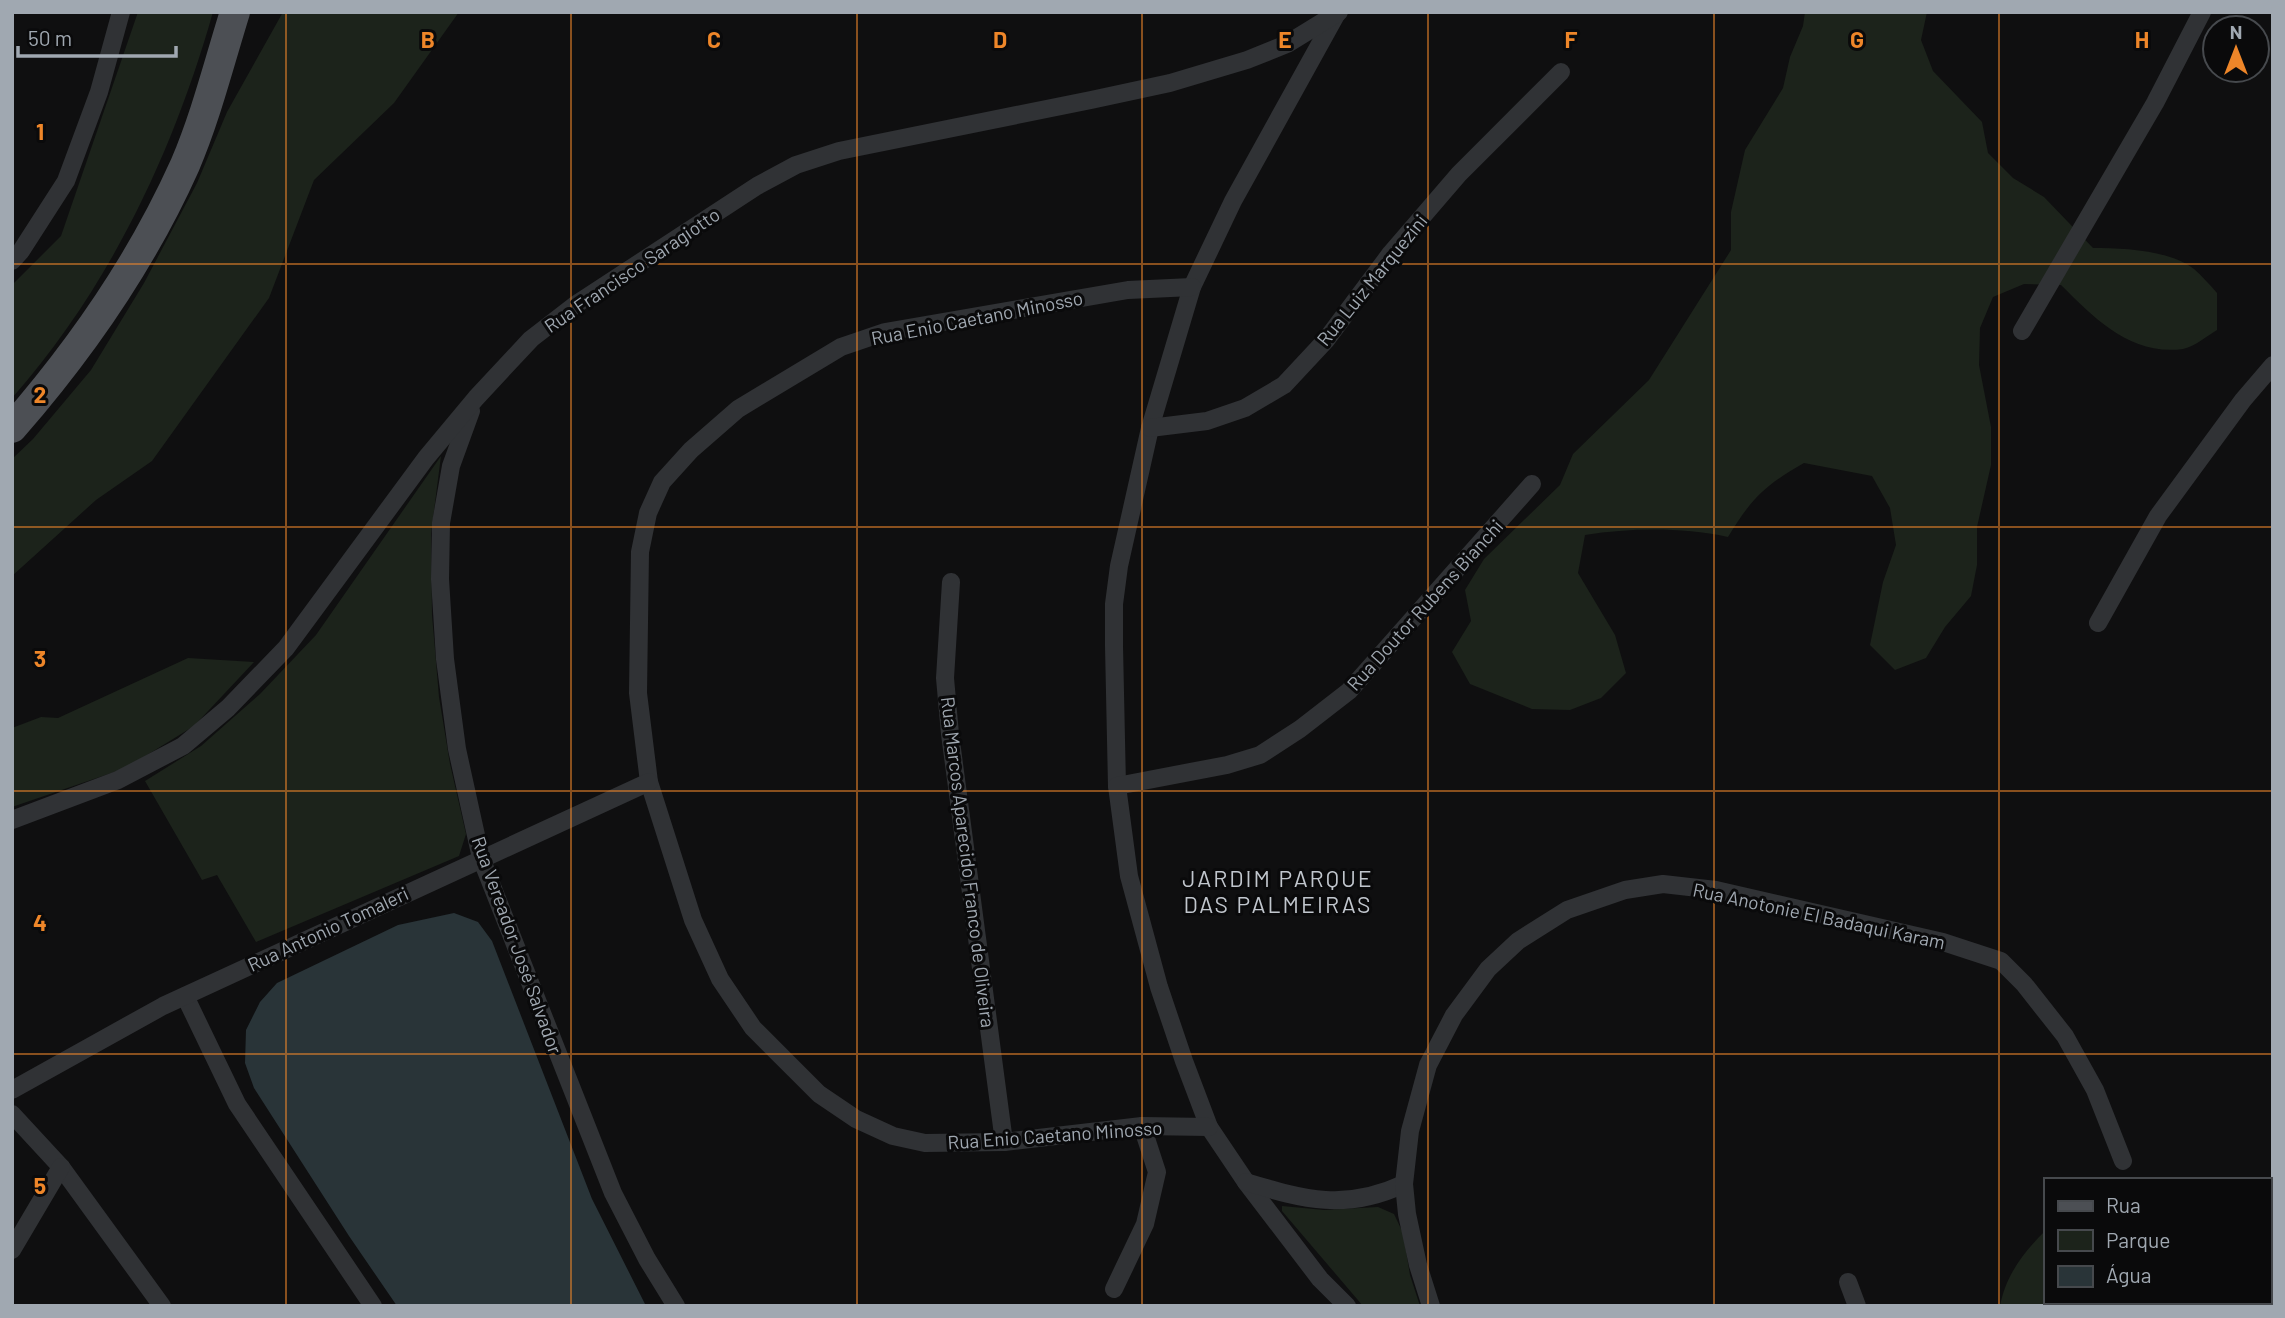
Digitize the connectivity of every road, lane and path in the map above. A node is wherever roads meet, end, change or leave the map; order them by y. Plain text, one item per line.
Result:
1 (121, 12) edge
2 (235, 12) edge
3 (2202, 12) edge
4 (1338, 13) edge
5 (1560, 72) dead end
6 (12, 261) edge
7 (1192, 287) junction
8 (2022, 331) dead end
9 (2273, 365) edge
10 (475, 398) junction
11 (12, 428) edge
12 (1150, 429) junction
13 (1532, 484) dead end
14 (951, 582) dead end
15 (2098, 623) dead end
16 (649, 782) junction
17 (1117, 786) junction
18 (12, 820) edge
19 (481, 858) junction
20 (185, 996) junction
21 (12, 1090) edge
22 (12, 1114) edge
23 (1142, 1126) junction
24 (1209, 1127) junction
25 (1004, 1142) junction
26 (2123, 1161) dead end
27 (61, 1167) junction
28 (1246, 1182) junction
29 (1405, 1184) junction
30 (12, 1250) edge
31 (1848, 1282) dead end
32 (1114, 1289) dead end
33 (162, 1306) edge
34 (373, 1306) edge
35 (676, 1306) edge
36 (1347, 1306) edge
37 (1431, 1306) edge
38 (1857, 1306) edge

1 - 6 street
2 - 11 main road
3 - 8 street
4 - 7 street
4 - 10 street, Rua Francisco Saragiotto
5 - 12 street, Rua Luiz Marquezini
7 - 12 street
7 - 16 street, Rua Enio Caetano Minosso
9 - 15 street
10 - 18 street, Rua Francisco Saragiotto
10 - 19 street, Rua Vereador José Salvador
12 - 17 street
13 - 17 street, Rua Doutor Rubens Bianchi
14 - 25 street, Rua Marcos Aparecido Franco de Oliveira
16 - 19 street, Rua Antonio Tomaleri
16 - 25 street, Rua Enio Caetano Minosso
17 - 24 street
19 - 20 street, Rua Antonio Tomaleri
19 - 35 street, Rua Vereador José Salvador
20 - 21 street, Rua Antonio Tomaleri
20 - 34 street
22 - 27 street
23 - 24 street, Rua Enio Caetano Minosso
23 - 25 street, Rua Enio Caetano Minosso
23 - 32 street
24 - 28 street
26 - 29 street, Rua Anotonie El Badaqui Karam
27 - 30 street
27 - 33 street
28 - 29 street
28 - 36 street
29 - 37 street, Rua Anotonie El Badaqui Karam
31 - 38 street

